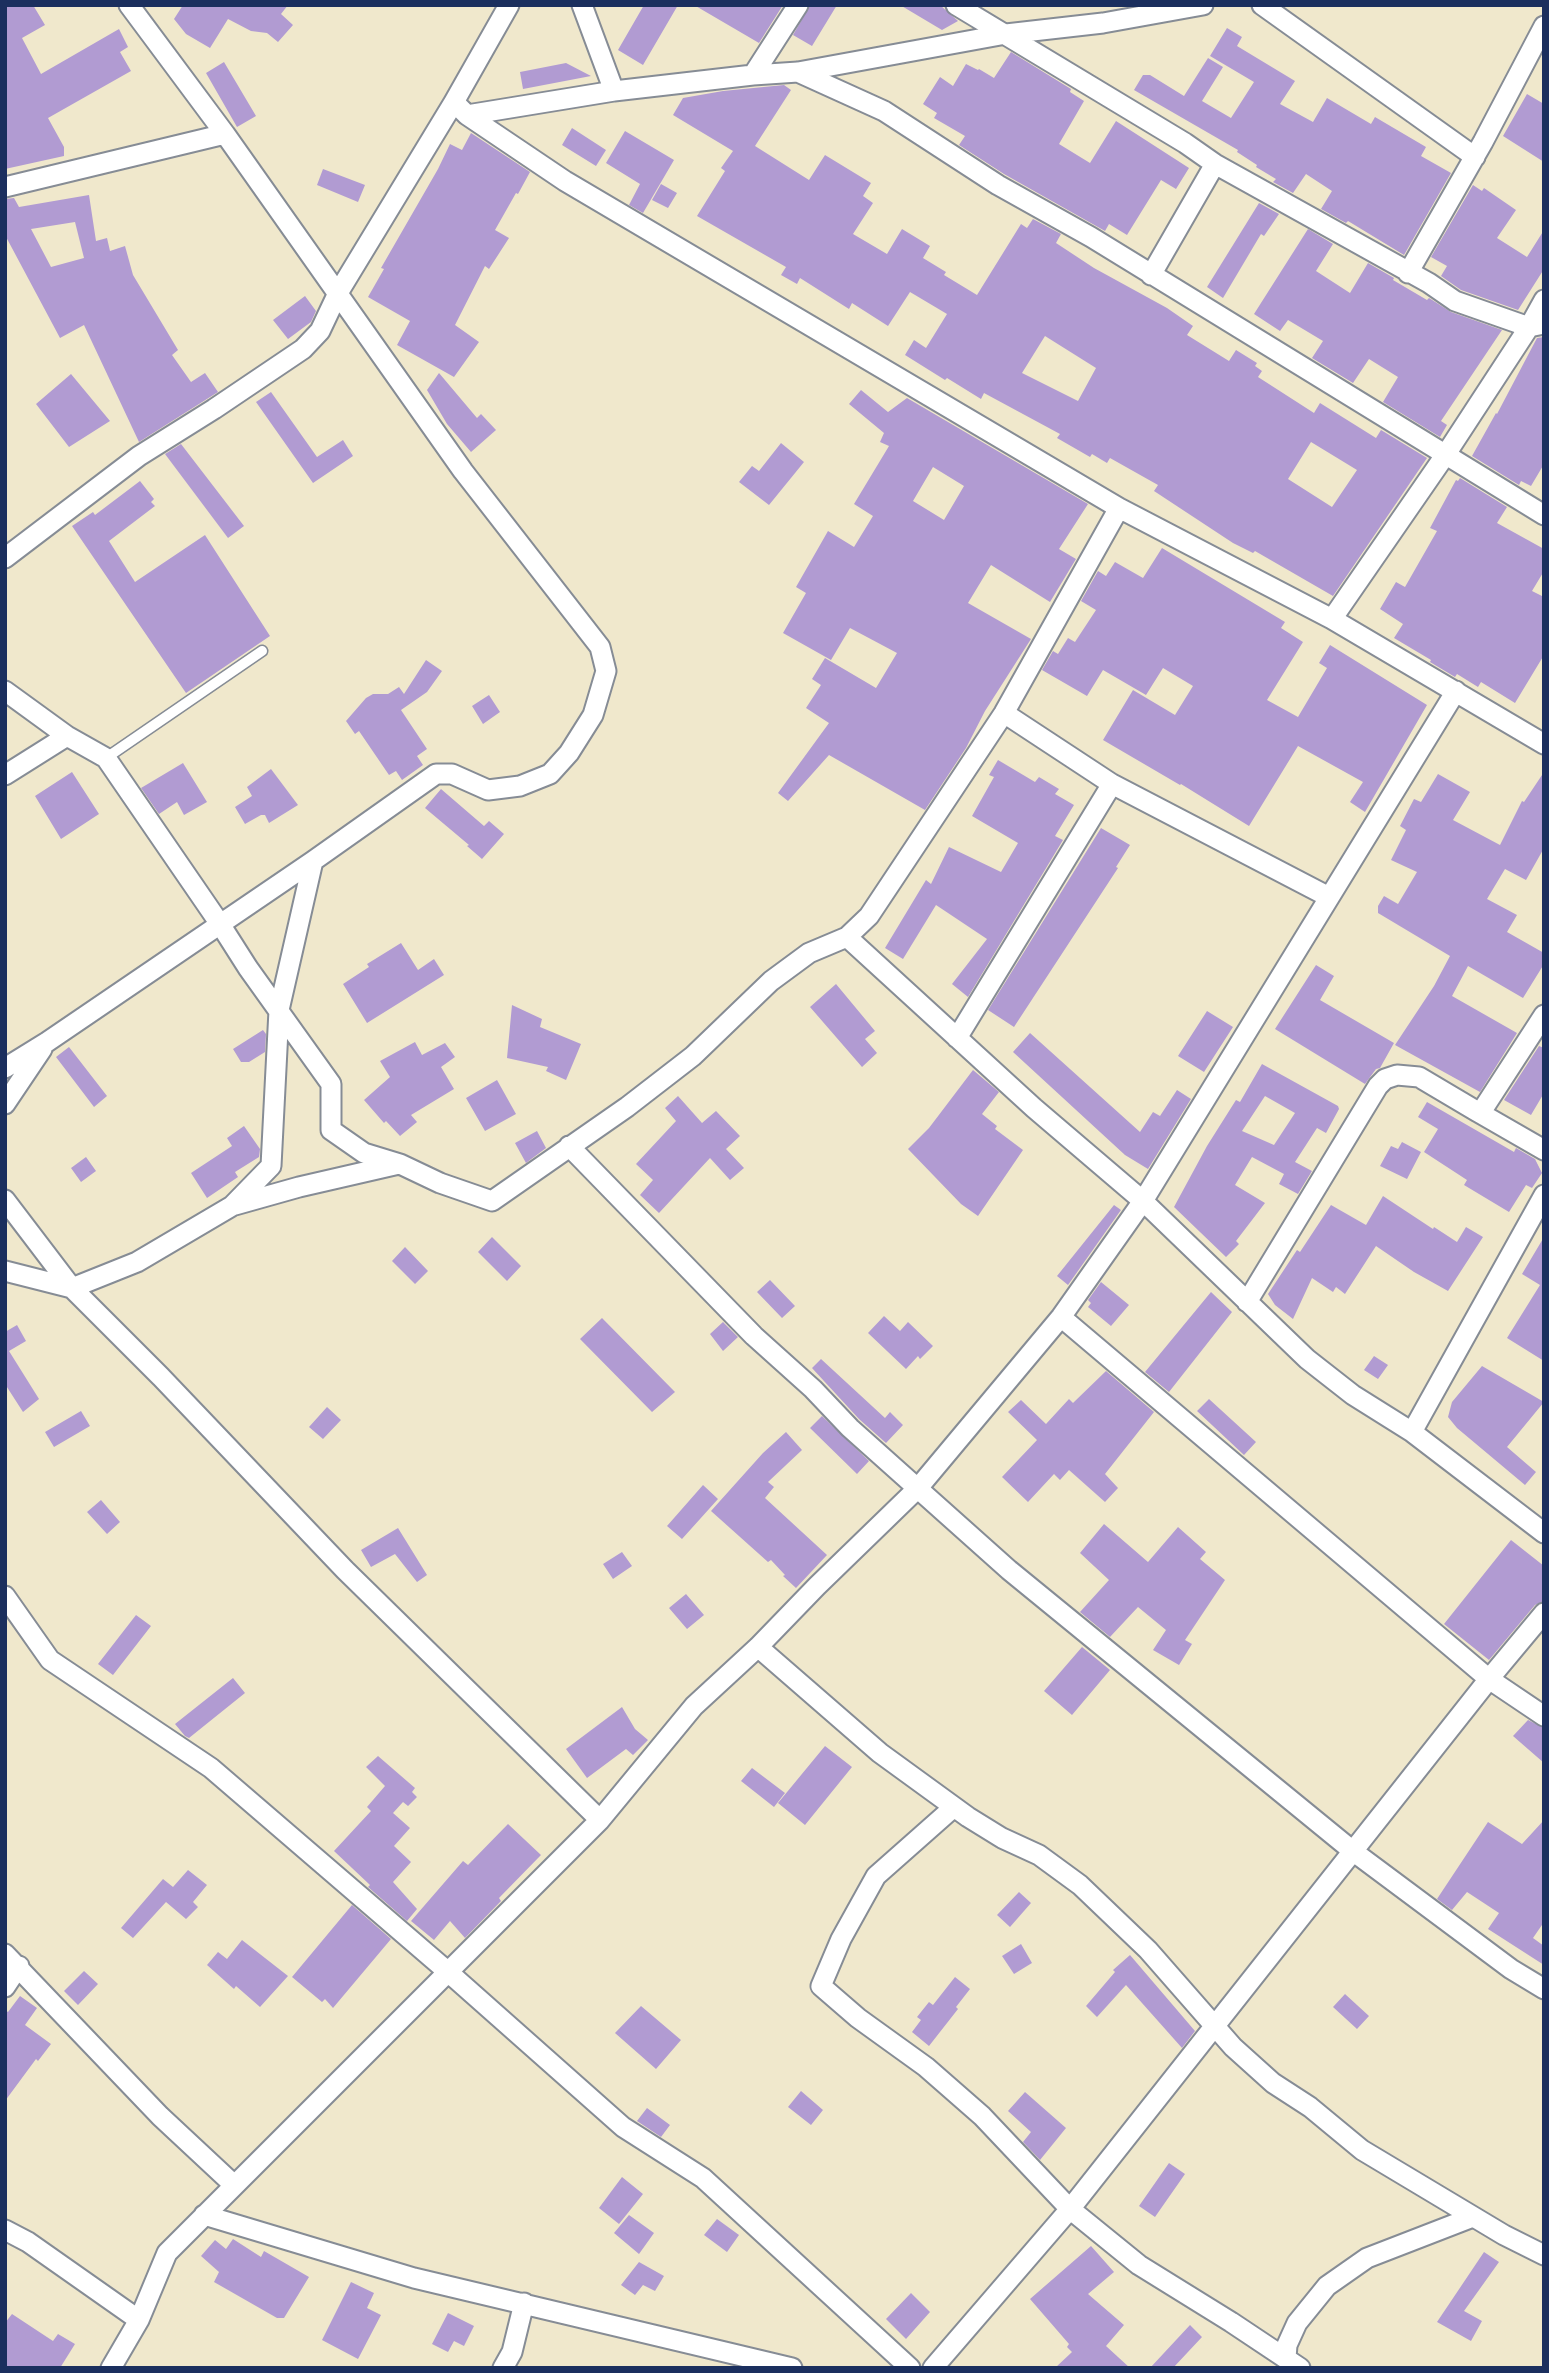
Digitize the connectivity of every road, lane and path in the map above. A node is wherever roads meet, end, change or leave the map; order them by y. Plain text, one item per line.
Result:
1 (129, 5) edge
2 (509, 5) edge
3 (582, 5) edge
4 (798, 5) edge
5 (957, 5) edge
6 (1203, 5) edge
7 (1262, 5) edge
8 (1544, 26) edge
9 (1006, 34) junction
10 (797, 72) junction
11 (753, 75) junction
12 (614, 91) junction
13 (461, 108) junction
14 (225, 134) junction
15 (1475, 156) junction
16 (1216, 164) junction
17 (5, 187) edge
18 (1408, 273) junction
19 (1151, 275) junction
20 (338, 293) junction
21 (1544, 299) edge
22 (1536, 326) edge
23 (1447, 454) junction
24 (1119, 508) junction
25 (1544, 515) edge
26 (5, 558) edge
27 (1332, 618) junction
28 (262, 651) dead end
29 (5, 691) edge
30 (1456, 691) junction
31 (1004, 713) junction
32 (66, 736) junction
33 (1544, 744) edge
34 (106, 758) junction
35 (5, 775) edge
36 (1112, 784) junction
37 (313, 861) junction
38 (1329, 897) junction
39 (220, 923) junction
40 (847, 937) junction
41 (279, 1010) junction
42 (1544, 1016) edge
43 (957, 1038) junction
44 (47, 1042) junction
45 (5, 1068) edge
46 (5, 1104) edge
47 (1478, 1112) junction
48 (569, 1146) junction
49 (1544, 1150) edge
50 (400, 1164) junction
51 (1544, 1195) edge
52 (5, 1199) edge
53 (1143, 1201) junction
54 (232, 1206) junction
55 (5, 1271) edge
56 (72, 1288) junction
57 (1247, 1301) junction
58 (1061, 1317) junction
59 (1412, 1432) junction
60 (918, 1488) junction
61 (1544, 1533) edge
62 (5, 1596) edge
63 (1544, 1613) edge
64 (758, 1647) junction
65 (1489, 1679) junction
66 (1544, 1716) edge
67 (954, 1807) junction
68 (600, 1820) junction
69 (1354, 1852) junction
70 (12, 1960) edge
71 (447, 1971) junction
72 (5, 1987) edge
73 (1544, 1989) edge
74 (1215, 2026) junction
75 (234, 2185) junction
76 (1070, 2209) junction
77 (204, 2215) junction
78 (1473, 2217) junction
79 (5, 2230) edge
80 (1544, 2255) edge
81 (524, 2303) junction
82 (139, 2320) junction
83 (1293, 2363) edge
84 (762, 2364) edge
85 (111, 2368) edge
86 (503, 2368) edge
87 (793, 2368) edge
88 (910, 2368) edge
89 (933, 2368) edge

1 - 14 street
2 - 13 street
3 - 12 street
4 - 11 street
5 - 9 street
6 - 9 street
7 - 15 street
8 - 15 street
9 - 10 street
9 - 16 street
10 - 11 street
10 - 19 street
11 - 12 street
12 - 13 street
13 - 20 street
13 - 24 street
14 - 17 street
14 - 20 street
15 - 18 street
16 - 18 street
16 - 19 street
18 - 22 street
19 - 23 street
20 - 26 street
20 - 37 street
21 - 22 street
22 - 23 street
23 - 25 street
23 - 27 street
24 - 27 street
24 - 31 street
27 - 30 street
28 - 34 lane
29 - 32 street
30 - 33 street
30 - 38 street
31 - 36 street
31 - 40 street
32 - 34 street
32 - 35 street
34 - 39 street
36 - 38 street
36 - 43 street
37 - 39 street
37 - 41 street
38 - 53 street
39 - 41 street
39 - 44 street
40 - 43 street
40 - 48 street
41 - 50 street
41 - 54 street
42 - 47 street
43 - 53 street
44 - 45 street
44 - 46 street
47 - 49 street
47 - 57 street
48 - 50 street
48 - 60 street
50 - 54 street
51 - 59 street
52 - 56 street
53 - 57 street
53 - 58 street
54 - 56 street
55 - 56 street
56 - 68 street
57 - 59 street
58 - 60 street
58 - 65 street
59 - 61 street
60 - 64 street
60 - 69 street
62 - 71 street
63 - 65 street
64 - 67 street
64 - 68 street
65 - 66 street
65 - 69 street
67 - 74 street
67 - 76 street
68 - 71 street
69 - 73 street
69 - 74 street
70 - 72 street
70 - 75 street
71 - 75 street
71 - 88 street
74 - 76 street
74 - 78 street
75 - 77 street
76 - 83 street
76 - 89 street
77 - 81 street
77 - 82 street
78 - 80 street
78 - 83 street
79 - 82 street
81 - 84 street
81 - 86 street
82 - 85 street
84 - 87 street

